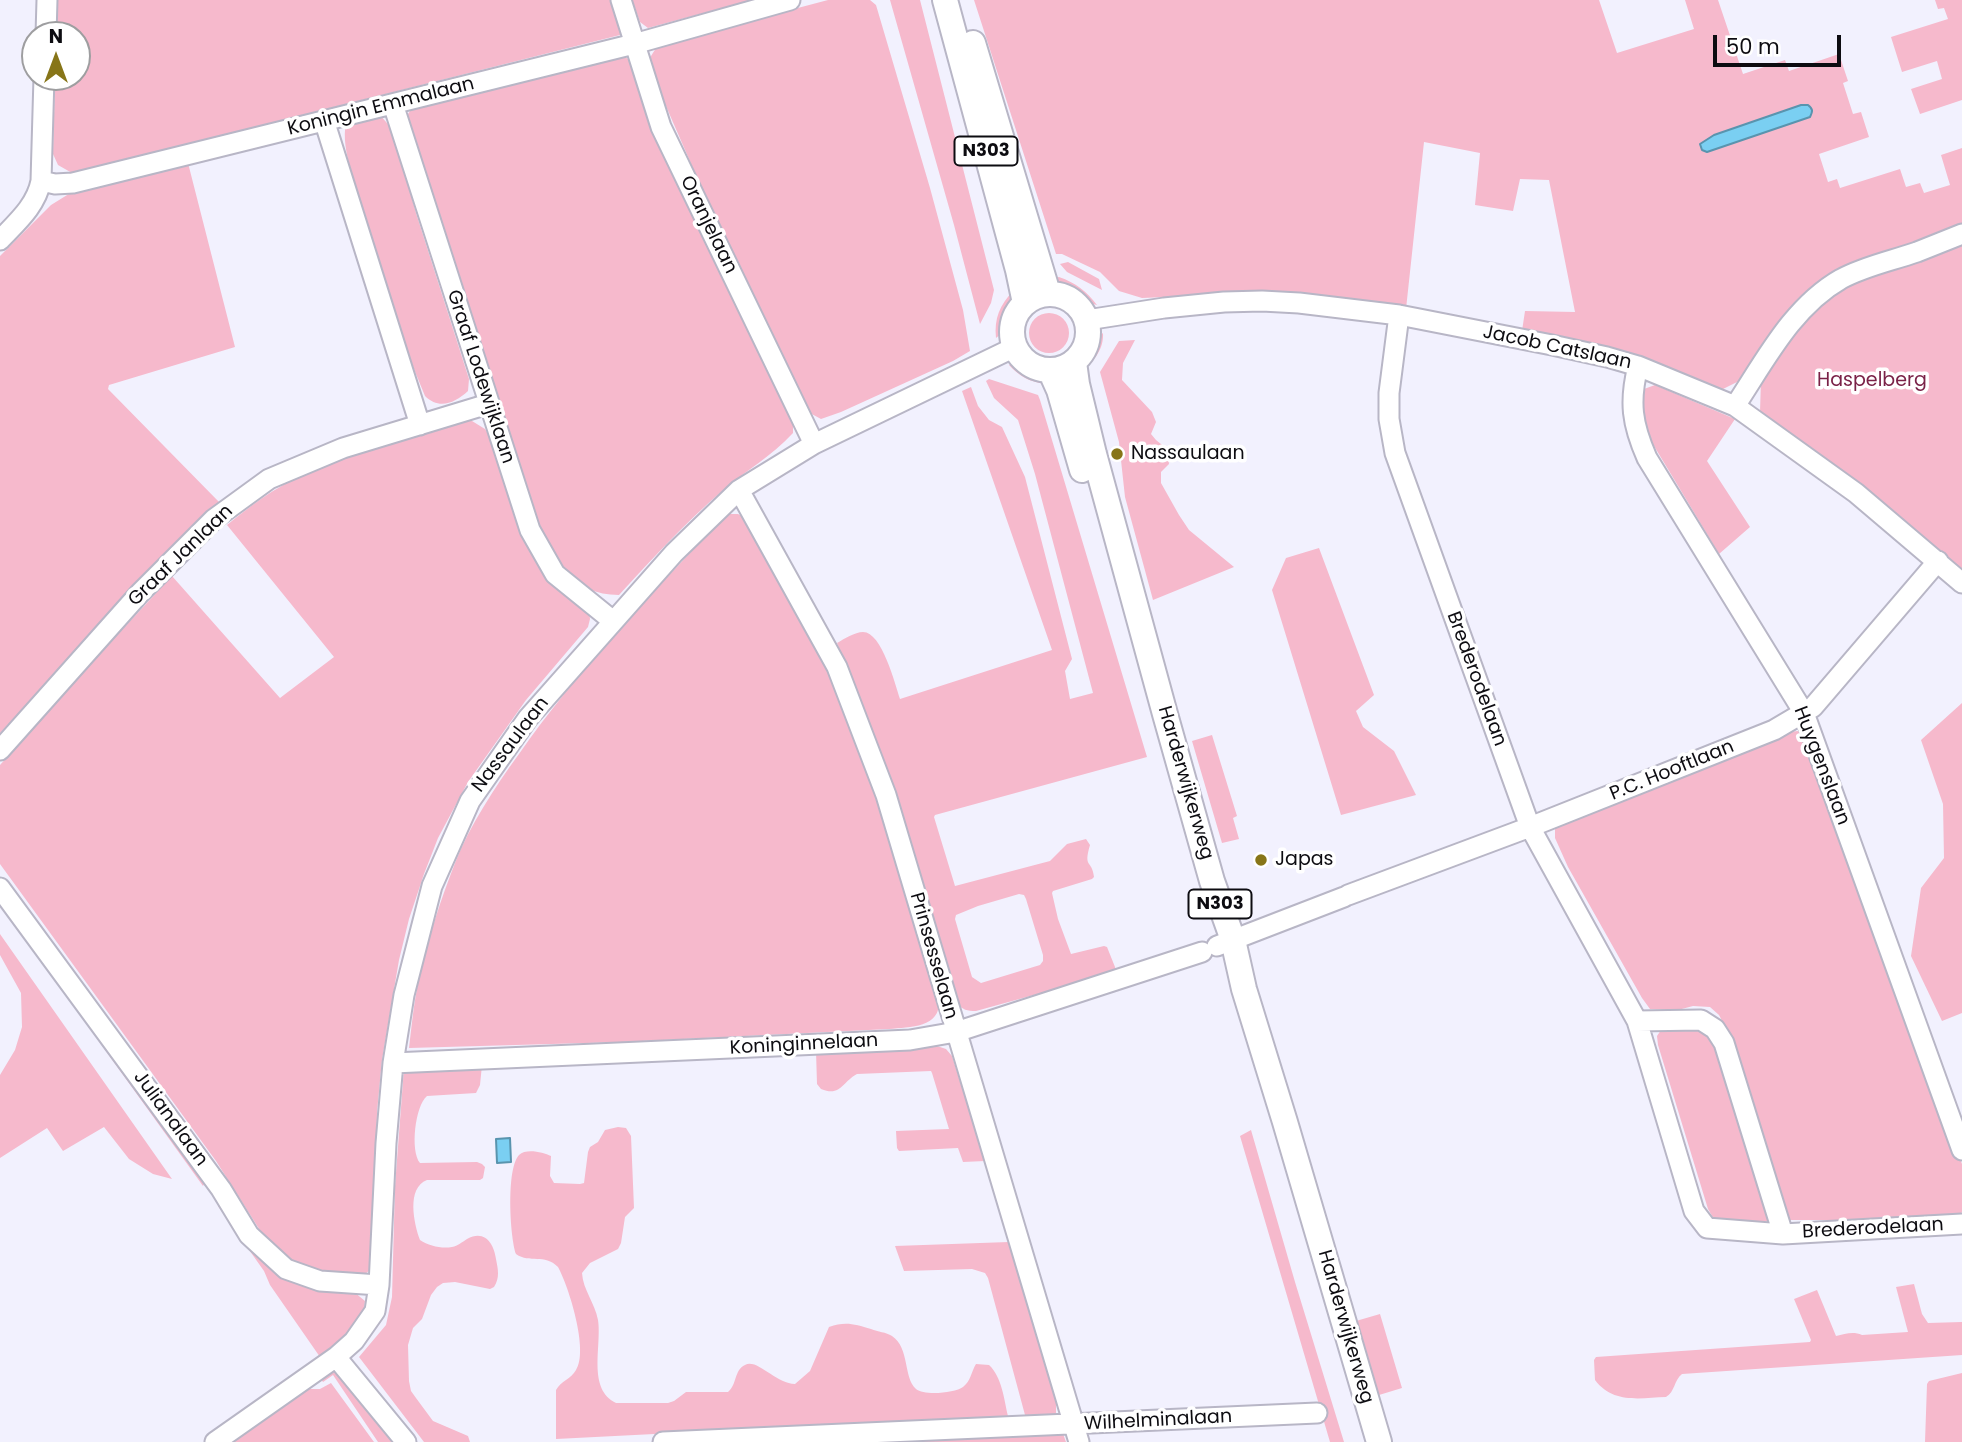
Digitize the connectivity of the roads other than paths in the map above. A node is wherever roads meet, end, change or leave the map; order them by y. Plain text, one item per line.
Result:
1 (47, 0) edge
2 (621, 0) edge
3 (790, 0) edge
4 (945, 0) edge
5 (960, 0) edge
6 (46, 21) edge
7 (634, 44) junction
8 (44, 91) edge
9 (393, 104) junction
10 (324, 120) junction
11 (41, 181) junction
12 (1962, 234) edge
13 (0, 240) edge
14 (1037, 298) junction
15 (1399, 315) junction
16 (1087, 320) junction
17 (1015, 347) junction
18 (1074, 362) junction
19 (1638, 366) junction
20 (1050, 370) junction
21 (488, 404) junction
22 (1735, 406) junction
23 (420, 425) junction
24 (814, 444) junction
25 (739, 491) junction
26 (1938, 561) junction
27 (1962, 583) edge
28 (613, 621) junction
29 (1804, 713) junction
30 (0, 750) edge
31 (1530, 827) junction
32 (0, 888) edge
33 (1217, 946) junction
34 (1637, 1021) junction
35 (956, 1032) junction
36 (393, 1063) junction
37 (1962, 1150) edge
38 (1962, 1224) edge
39 (1783, 1234) junction
40 (379, 1285) junction
41 (336, 1357) junction
42 (1317, 1413) dead end
43 (1076, 1434) edge
44 (217, 1442) edge
45 (406, 1442) edge
46 (663, 1442) edge
47 (1363, 1442) edge
48 (1379, 1442) edge

1 - 6 street
2 - 7 street, Oranjelaan
3 - 7 street, Koningin Emmalaan
4 - 14 main road, N303
5 - 14 main road, N303
7 - 9 street, Koningin Emmalaan
7 - 24 street, Oranjelaan
8 - 11 street
9 - 10 street, Koningin Emmalaan
9 - 21 street, Graaf Lodewijklaan
10 - 11 street, Koningin Emmalaan
10 - 23 street
11 - 13 street
12 - 22 street
14 - 16 main road
14 - 17 main road
15 - 16 street, Jacob Catslaan
15 - 19 street, Jacob Catslaan
15 - 31 street, Brederodelaan
16 - 18 main road
17 - 20 main road
17 - 24 street, Nassaulaan
18 - 20 main road
18 - 33 main road, Harderwijkerweg / N303
19 - 22 street, Jacob Catslaan
19 - 29 street, Huygenslaan
20 - 33 main road, Harderwijkerweg / N303
21 - 23 street, Graaf Janlaan
21 - 28 street, Graaf Lodewijklaan
22 - 26 street, Jacob Catslaan
23 - 30 street, Graaf Janlaan
24 - 25 street, Nassaulaan
25 - 28 street, Nassaulaan
25 - 35 street, Prinsesselaan
26 - 27 street, Jacob Catslaan
26 - 29 street, P.C. Hooftlaan
28 - 36 street, Nassaulaan
29 - 31 street, P.C. Hooftlaan
29 - 37 street, Huygenslaan
31 - 33 street, P.C. Hooftlaan
31 - 34 street, Brederodelaan
32 - 40 street, Julianalaan
33 - 35 street, Koninginnelaan
33 - 47 main road, Harderwijkerweg / N303
33 - 48 main road, Harderwijkerweg / N303
34 - 39 street, Brederodelaan
34 - 39 street, Brederodelaan
35 - 36 street, Koninginnelaan
35 - 43 street, Prinsesselaan
36 - 40 street, Nassaulaan
38 - 39 street, Brederodelaan
40 - 41 street, Nassaulaan
41 - 44 street
41 - 45 street
42 - 43 street, Wilhelminalaan
43 - 46 street, Wilhelminalaan

